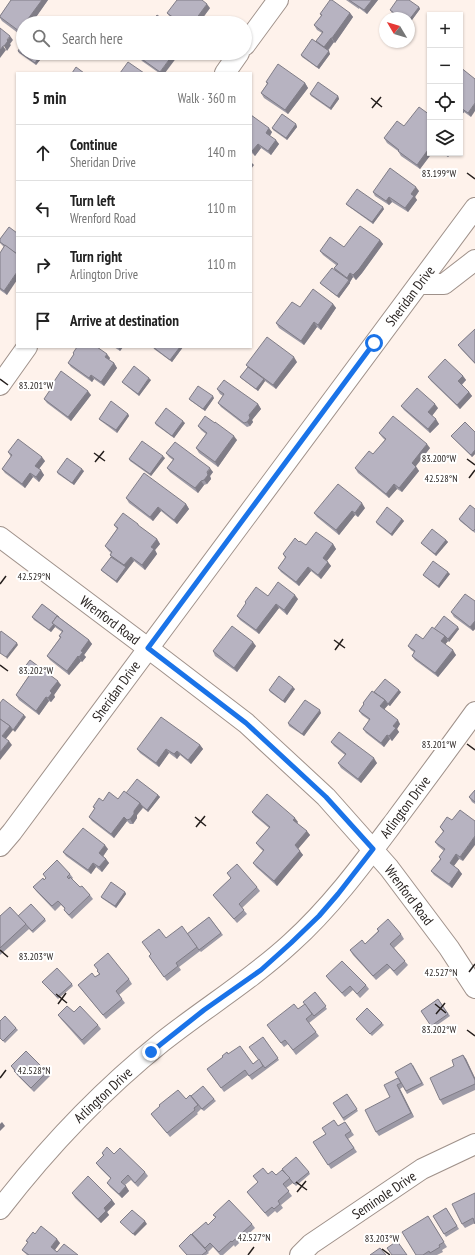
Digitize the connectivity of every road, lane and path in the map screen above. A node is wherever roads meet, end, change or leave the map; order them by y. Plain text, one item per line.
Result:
1 (278, 0) edge
2 (252, 35) edge
3 (235, 60) edge
4 (226, 72) edge
5 (475, 208) edge
6 (475, 260) edge
7 (419, 284) junction
8 (26, 348) edge
9 (0, 385) edge
10 (0, 537) edge
11 (148, 648) junction
12 (475, 712) edge
13 (0, 846) edge
14 (373, 849) junction
15 (475, 988) edge
16 (475, 1144) edge
17 (0, 1209) edge
18 (300, 1255) edge

1 - 2 street
3 - 4 street
5 - 7 street, Sheridan Drive
6 - 7 street
7 - 11 street, Sheridan Drive
8 - 9 street
10 - 11 street, Wrenford Road
11 - 13 street, Sheridan Drive
11 - 14 street, Wrenford Road
12 - 14 street, Arlington Drive
14 - 15 street, Wrenford Road
14 - 17 street, Arlington Drive
16 - 18 street, Seminole Drive

